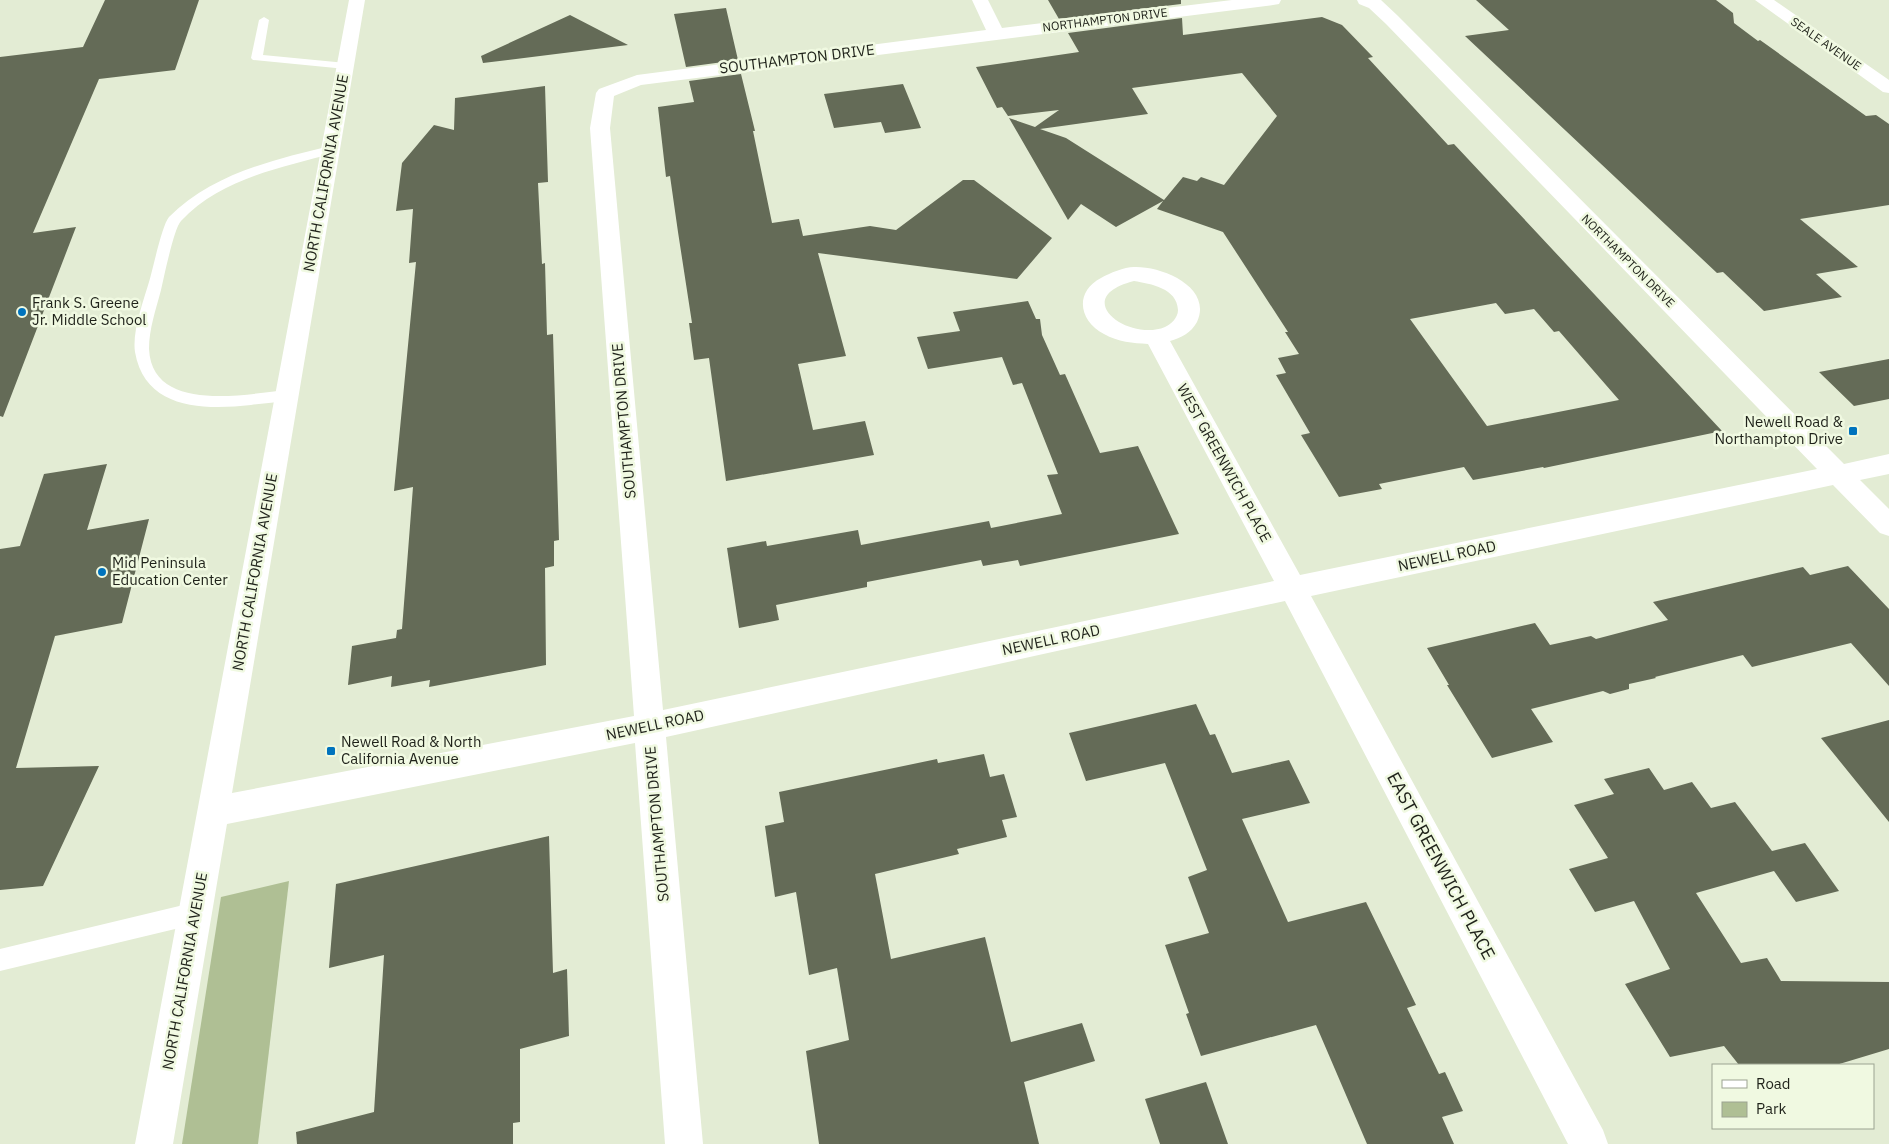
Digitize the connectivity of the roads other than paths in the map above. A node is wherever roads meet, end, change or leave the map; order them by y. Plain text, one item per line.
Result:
1 (357, 0) edge
2 (980, 0) edge
3 (1273, 0) edge
4 (1365, 0) edge
5 (1763, 0) edge
6 (264, 20) dead end
7 (996, 33) junction
8 (346, 66) junction
9 (1889, 88) edge
10 (330, 150) junction
11 (1156, 337) dead end
12 (287, 396) junction
13 (1889, 464) edge
14 (1839, 475) junction
15 (1889, 526) edge
16 (1292, 588) junction
17 (649, 727) junction
18 (212, 812) junction
19 (196, 913) junction
20 (0, 960) edge
21 (154, 1144) edge
22 (684, 1144) edge
23 (1589, 1144) edge

1 - 8 street, NORTH CALIFORNIA AVENUE
2 - 7 street
3 - 7 street, NORTHAMPTON DRIVE
4 - 14 street, NORTHAMPTON DRIVE
5 - 9 street, SEALE AVENUE
6 - 8 lane
7 - 17 street, SOUTHAMPTON DRIVE
8 - 10 street, NORTH CALIFORNIA AVENUE
10 - 12 street, NORTH CALIFORNIA AVENUE
10 - 12 lane
11 - 16 street, WEST GREENWICH PLACE
12 - 18 street, NORTH CALIFORNIA AVENUE
13 - 14 street, NEWELL ROAD
14 - 15 street, NORTHAMPTON DRIVE
14 - 16 street, NEWELL ROAD
16 - 17 street, NEWELL ROAD
16 - 23 street, EAST GREENWICH PLACE
17 - 18 street, NEWELL ROAD
17 - 22 street, SOUTHAMPTON DRIVE
18 - 19 street, NORTH CALIFORNIA AVENUE
19 - 20 lane
19 - 21 street, NORTH CALIFORNIA AVENUE

